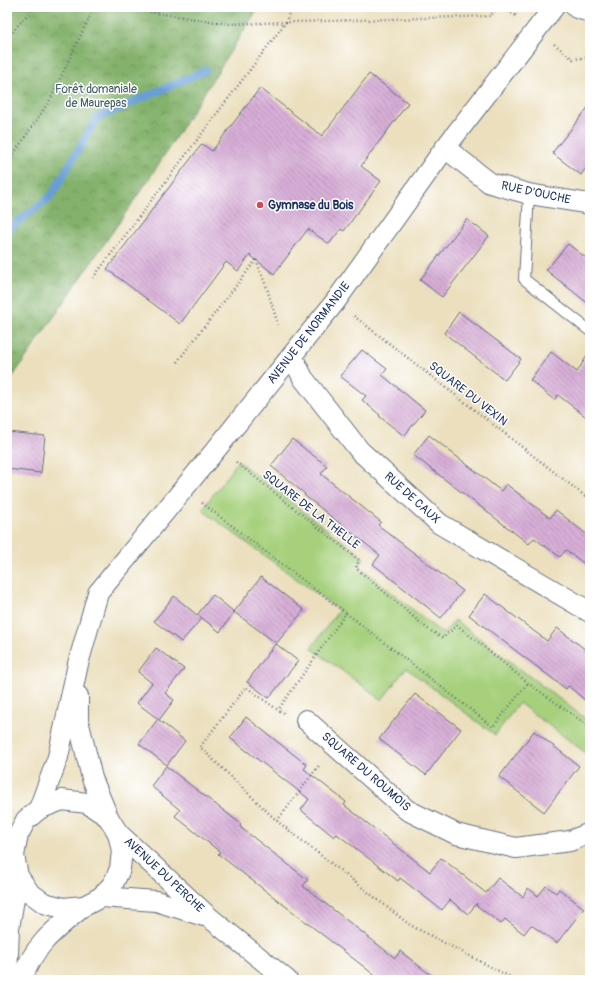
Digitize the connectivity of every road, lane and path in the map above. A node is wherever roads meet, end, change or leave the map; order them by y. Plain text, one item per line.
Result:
1 (34, 7) edge
2 (94, 7) edge
3 (118, 7) edge
4 (291, 7) edge
5 (499, 7) edge
6 (554, 7) edge
7 (577, 7) edge
8 (590, 11) edge
9 (286, 22) junction
10 (536, 31) junction
11 (7, 38) edge
12 (590, 57) edge
13 (445, 148) junction
14 (7, 164) edge
15 (529, 194) junction
16 (590, 204) edge
17 (93, 278) dead end
18 (335, 302) junction
19 (278, 325) dead end
20 (590, 331) edge
21 (292, 356) junction
22 (177, 362) dead end
23 (218, 447) junction
24 (184, 489) junction
25 (590, 500) edge
26 (590, 612) edge
27 (346, 613) junction
28 (78, 664) junction
29 (528, 683) junction
30 (278, 710) junction
31 (306, 720) joint
32 (590, 726) edge
33 (334, 746) junction
34 (39, 809) junction
35 (277, 821) junction
36 (113, 825) junction
37 (590, 833) edge
38 (18, 876) junction
39 (102, 897) junction
40 (84, 906) junction
41 (210, 918) junction
42 (7, 980) edge
43 (22, 980) edge
44 (287, 980) edge
45 (516, 980) edge

1 - 11 path
2 - 14 path
3 - 9 path
4 - 9 path
5 - 9 path
6 - 10 street, AVENUE DE NORMANDIE
7 - 8 street
9 - 17 path
10 - 12 path
10 - 13 street, AVENUE DE NORMANDIE
13 - 15 street, RUE D'OUCHE
13 - 18 street, AVENUE DE NORMANDIE
15 - 16 street, RUE D'OUCHE
15 - 20 lane
18 - 21 street, AVENUE DE NORMANDIE
18 - 25 path, SQUARE DU VEXIN
19 - 22 path
21 - 23 street, AVENUE DE NORMANDIE
21 - 26 street, RUE DE CAUX
23 - 24 street, AVENUE DE NORMANDIE
23 - 29 path, SQUARE DE LA THELLE
24 - 27 path
24 - 28 street, AVENUE DE NORMANDIE
27 - 29 path
27 - 30 path
28 - 34 street, AVENUE DE NORMANDIE
28 - 36 street, AVENUE DE NORMANDIE
29 - 32 path, SQUARE DE LA THELLE
30 - 31 path
30 - 35 path
31 - 33 street, SQUARE DU ROUMOIS
33 - 35 path
33 - 37 street, SQUARE DU ROUMOIS
34 - 36 street, AVENUE DE NORMANDIE
34 - 38 street, AVENUE DE NORMANDIE
35 - 45 path
36 - 39 street, AVENUE DE NORMANDIE
36 - 41 street, AVENUE DU PERCHE
38 - 40 street, AVENUE DE NORMANDIE
38 - 42 street, AVENUE DE NORMANDIE
39 - 40 street, AVENUE DE NORMANDIE
39 - 41 street, AVENUE DU PERCHE
40 - 43 street, AVENUE DE NORMANDIE
41 - 44 street, AVENUE DU PERCHE

